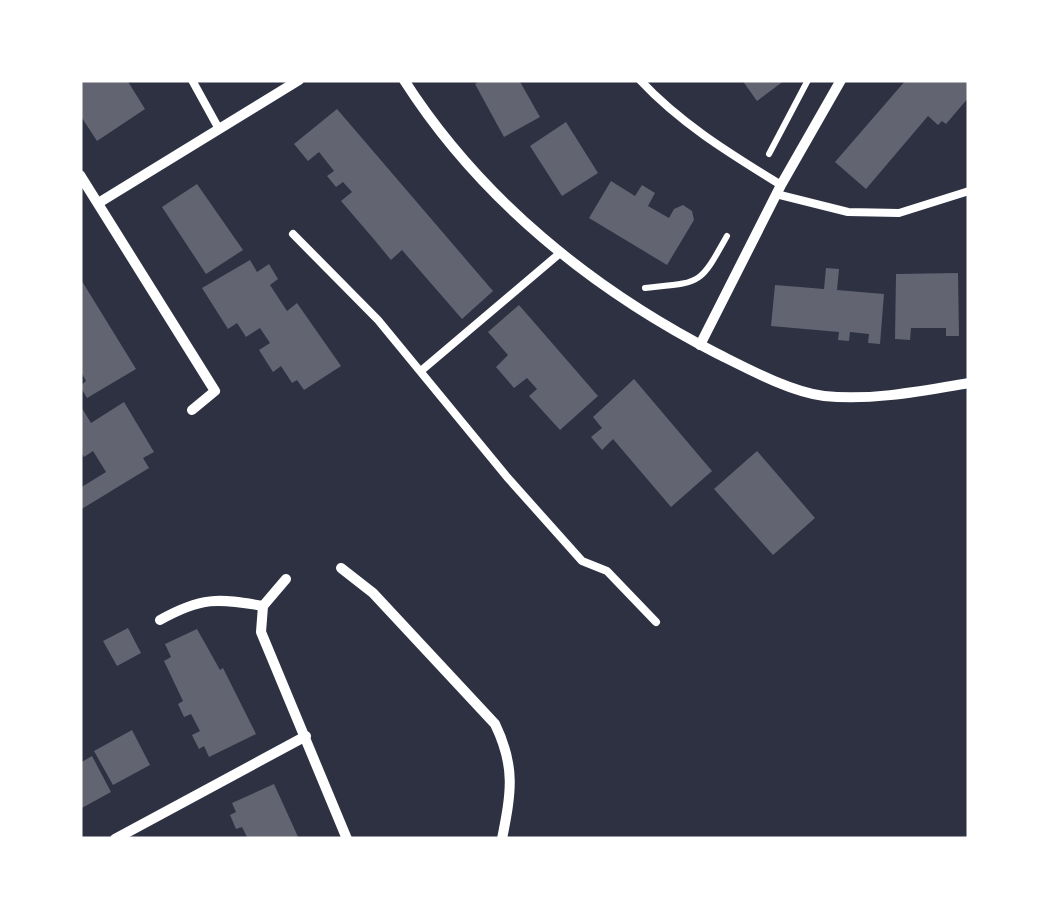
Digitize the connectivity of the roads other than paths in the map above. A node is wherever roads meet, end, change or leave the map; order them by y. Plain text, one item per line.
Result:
1 (192, 80) edge
2 (299, 80) edge
3 (404, 80) edge
4 (640, 80) edge
5 (841, 80) edge
6 (219, 129) junction
7 (80, 175) edge
8 (779, 190) junction
9 (969, 191) edge
10 (100, 202) junction
11 (293, 234) dead end
12 (559, 254) junction
13 (700, 345) junction
14 (422, 370) junction
15 (969, 383) edge
16 (192, 410) dead end
17 (340, 568) dead end
18 (286, 578) dead end
19 (263, 606) junction
20 (160, 620) dead end
21 (656, 622) dead end
22 (306, 736) junction
23 (114, 839) edge
24 (347, 839) edge
25 (502, 839) edge

1 - 6 lane
2 - 6 street
3 - 12 street
4 - 8 lane
5 - 8 street
6 - 10 street
7 - 10 street
8 - 9 lane
8 - 13 street
10 - 16 street
11 - 14 lane
12 - 13 street
12 - 14 lane
13 - 15 street
14 - 21 lane
17 - 25 street
18 - 19 street
19 - 20 street
19 - 22 street
22 - 23 street
22 - 24 street

